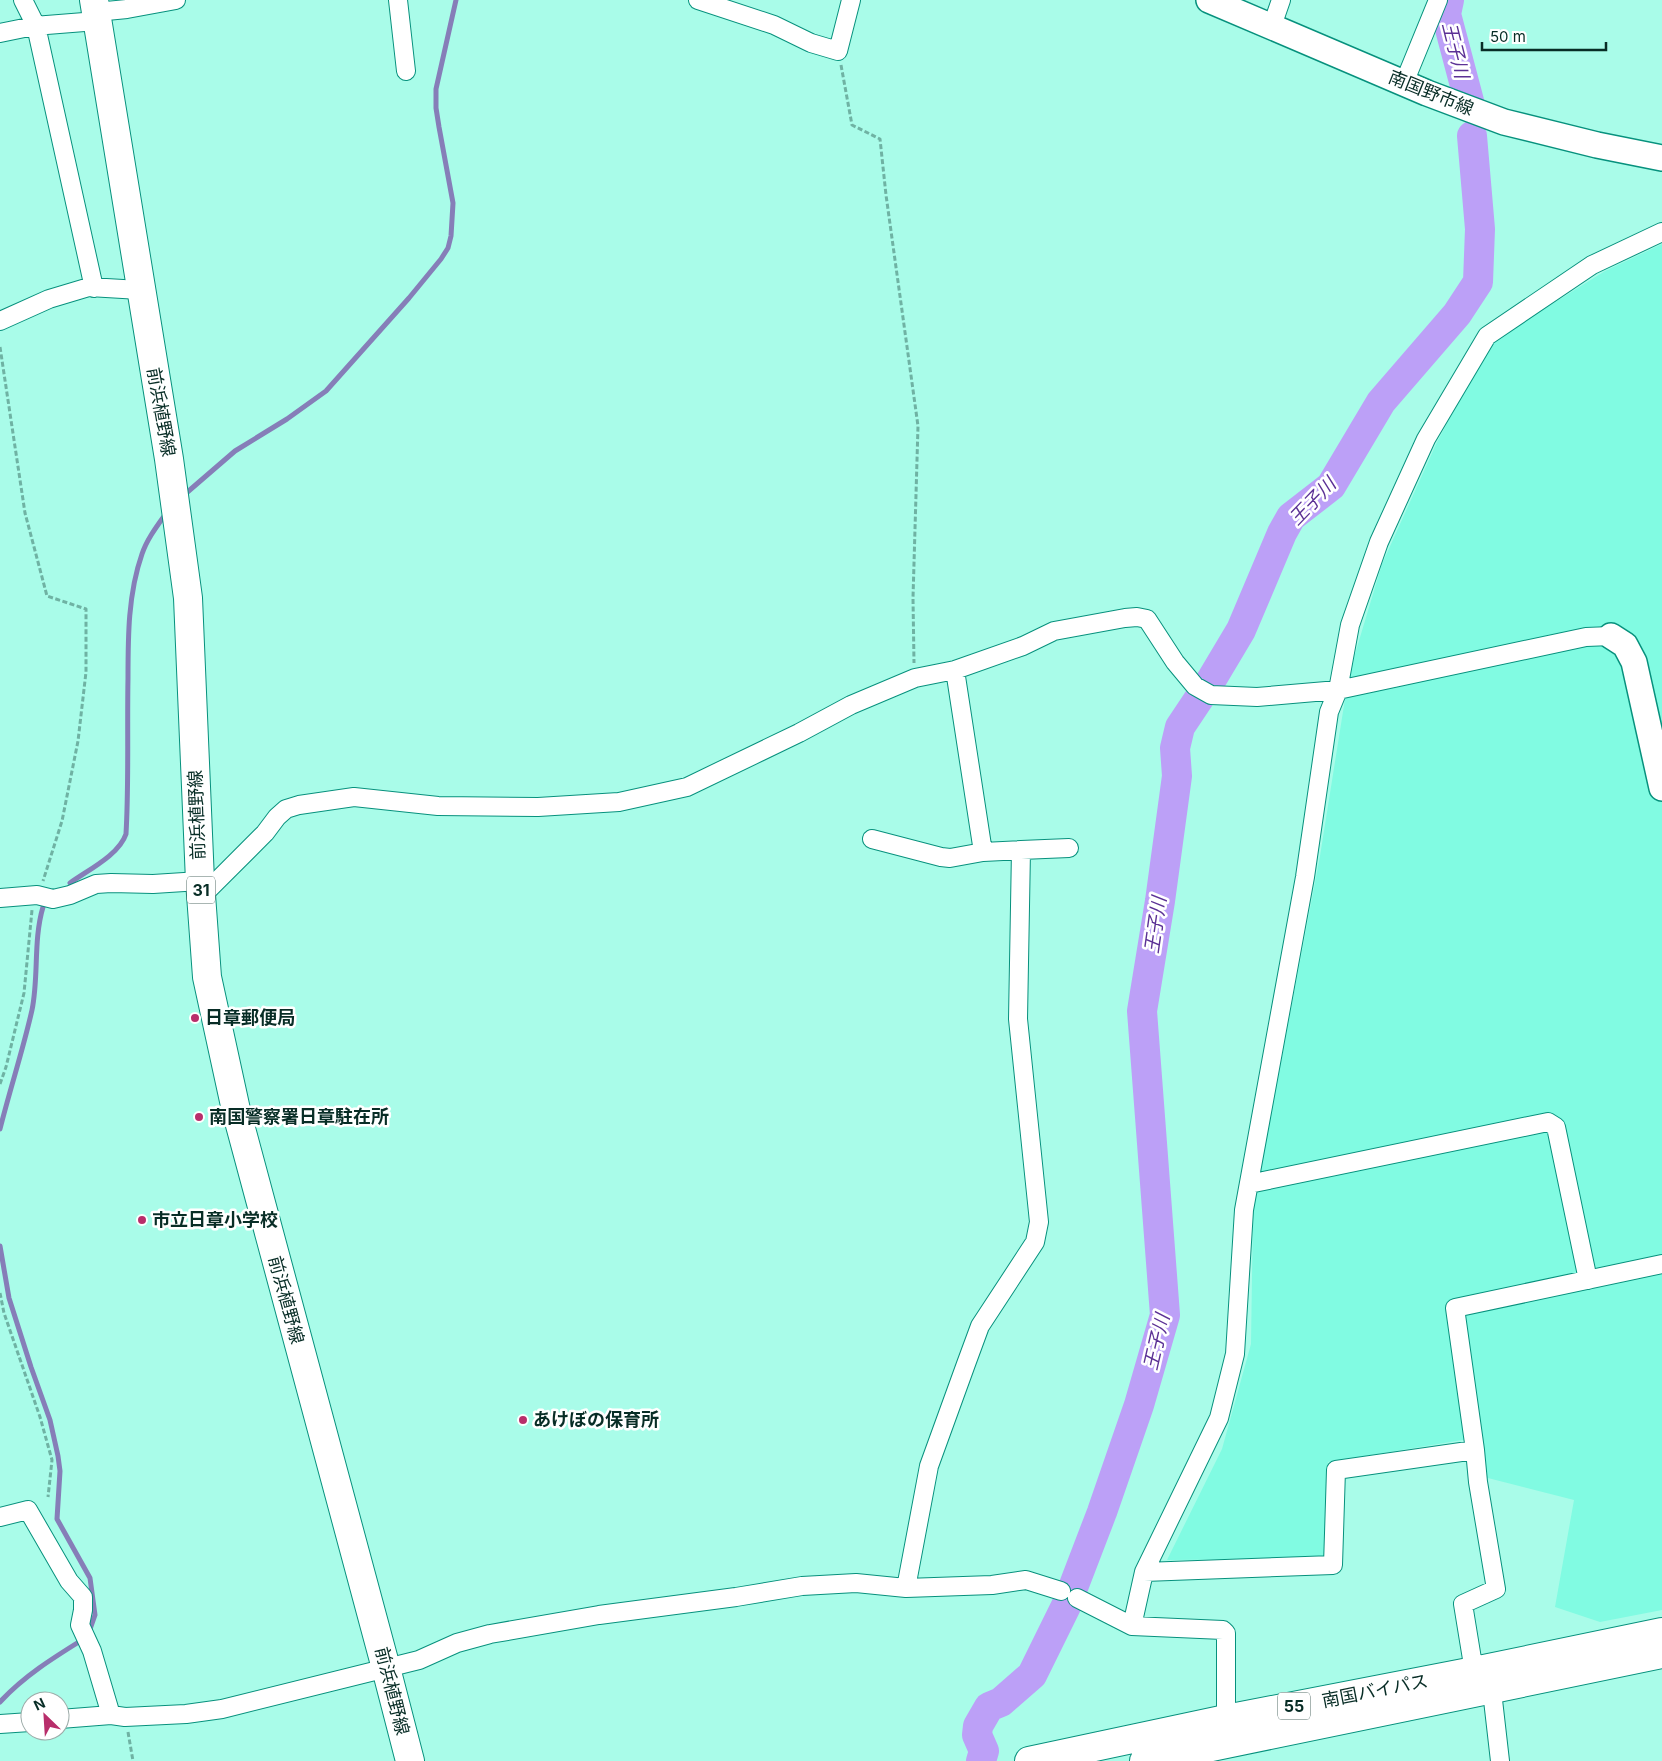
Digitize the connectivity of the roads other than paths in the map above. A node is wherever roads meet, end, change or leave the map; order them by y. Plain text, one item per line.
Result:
1 (23, 0) edge
2 (176, 0) edge
3 (398, 0) edge
4 (698, 0) edge
5 (851, 0) edge
6 (1209, 0) edge
7 (1281, 0) edge
8 (1438, 0) edge
9 (96, 11) edge
10 (36, 26) junction
11 (1272, 26) junction
12 (0, 33) edge
13 (406, 71) dead end
14 (1404, 83) junction
15 (1662, 158) edge
16 (1662, 232) edge
17 (94, 288) junction
18 (140, 290) junction
19 (0, 321) edge
20 (1611, 636) joint
21 (955, 670) junction
22 (1338, 690) junction
23 (1662, 788) edge
24 (872, 839) dead end
25 (1068, 848) dead end
26 (1020, 850) junction
27 (983, 852) junction
28 (201, 888) junction
29 (0, 898) edge
30 (1249, 1184) junction
31 (1662, 1264) edge
32 (1588, 1280) junction
33 (1475, 1450) junction
34 (0, 1517) edge
35 (1144, 1572) junction
36 (906, 1588) junction
37 (1061, 1591) dead end
38 (1077, 1598) dead end
39 (1132, 1626) junction
40 (1662, 1632) edge
41 (1662, 1654) edge
42 (1549, 1667) junction
43 (386, 1668) junction
44 (1487, 1680) junction
45 (118, 1716) junction
46 (70, 1718) edge
47 (1226, 1719) junction
48 (20, 1723) edge
49 (0, 1724) edge
50 (1032, 1760) edge
51 (410, 1761) edge
52 (1144, 1761) edge
53 (1500, 1761) edge

1 - 10 street
2 - 9 street
3 - 13 street
4 - 5 street
6 - 11 main road, 南国野市線
7 - 11 street
8 - 14 street
9 - 10 street
9 - 18 main road, 前浜植野線 / 31
10 - 12 street
10 - 17 street
11 - 14 main road, 南国野市線
14 - 15 main road, 南国野市線
16 - 22 street
17 - 18 street
17 - 19 street
18 - 28 main road, 前浜植野線 / 31
20 - 22 street
20 - 23 main road
21 - 22 street
21 - 27 street
21 - 28 street
22 - 30 street
24 - 27 street
25 - 26 street
26 - 27 street
26 - 36 street
28 - 29 street
28 - 43 main road, 前浜植野線 / 31
30 - 32 street
30 - 35 street
31 - 32 street
32 - 33 street
33 - 35 street
33 - 44 street
34 - 45 street
35 - 39 street
36 - 37 street
36 - 43 street
38 - 39 street
39 - 47 street
40 - 42 main road, 南国バイパス / 55
41 - 42 main road, 南国バイパス / 55
42 - 44 main road, 南国バイパス / 55
43 - 45 street
43 - 51 main road, 前浜植野線 / 31
44 - 47 main road, 南国バイパス / 55
44 - 52 main road, 南国バイパス / 55
44 - 53 street
45 - 46 street
47 - 50 main road, 南国バイパス / 55
48 - 49 street

